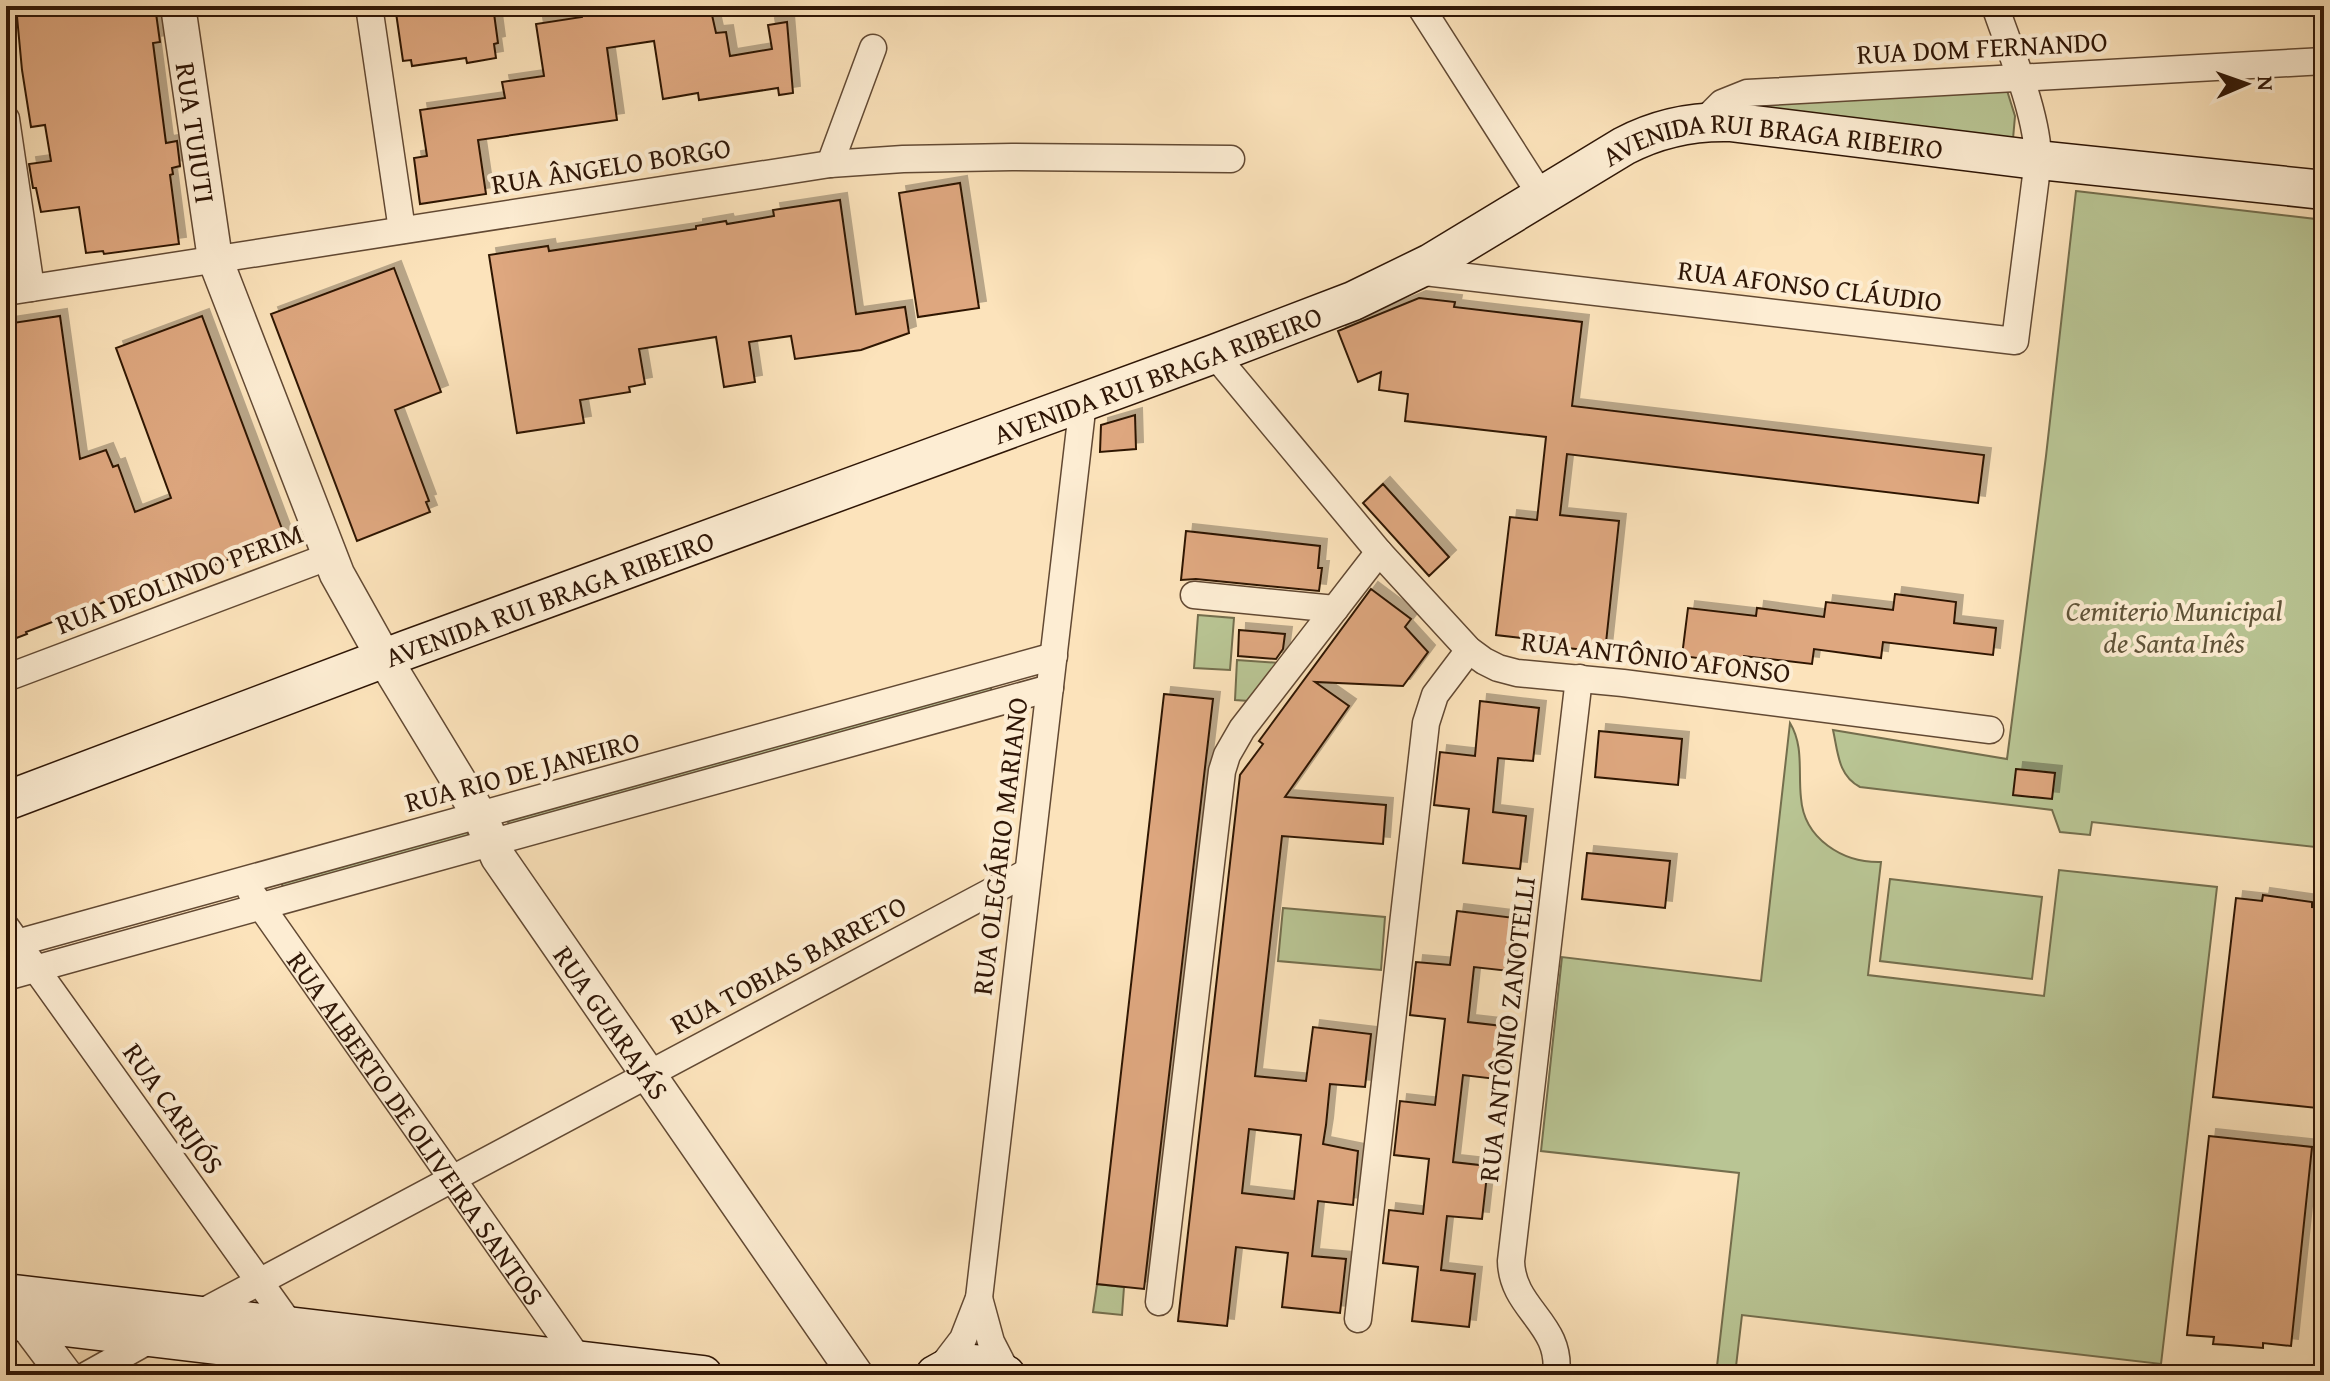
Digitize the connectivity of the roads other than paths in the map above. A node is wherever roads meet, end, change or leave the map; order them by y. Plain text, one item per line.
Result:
1 (178, 6) edge
2 (369, 6) edge
3 (1420, 6) edge
4 (1995, 6) edge
5 (873, 48) dead end
6 (2324, 61) edge
7 (2019, 77) junction
8 (6, 119) edge
9 (1703, 122) junction
10 (1231, 159) dead end
11 (2038, 160) junction
12 (830, 164) junction
13 (2324, 190) edge
14 (1542, 197) junction
15 (402, 230) junction
16 (215, 259) junction
17 (1416, 271) junction
18 (19, 290) edge
19 (1214, 354) junction
20 (1083, 402) junction
21 (1379, 552) junction
22 (332, 560) junction
23 (1194, 595) dead end
24 (1335, 609) junction
25 (1469, 650) junction
26 (1054, 656) junction
27 (384, 658) junction
28 (6, 678) edge
29 (1579, 678) junction
30 (1050, 688) junction
31 (1990, 730) dead end
32 (6, 801) edge
33 (486, 829) junction
34 (1028, 872) junction
35 (242, 881) junction
36 (261, 906) junction
37 (10, 939) edge
38 (36, 969) junction
39 (6, 977) edge
40 (649, 1075) junction
41 (452, 1180) junction
42 (259, 1282) junction
43 (979, 1298) junction
44 (1159, 1302) dead end
45 (11, 1308) edge
46 (197, 1315) junction
47 (1358, 1319) dead end
48 (291, 1326) junction
49 (155, 1337) junction
50 (323, 1366) edge
51 (585, 1368) edge
52 (936, 1374) edge
53 (65, 1375) edge
54 (87, 1375) edge
55 (470, 1375) edge
56 (703, 1375) edge
57 (856, 1375) edge
58 (1007, 1375) edge
59 (1556, 1375) edge

1 - 16 street, RUA TUIUTI
2 - 15 street
3 - 14 street
4 - 7 street
5 - 12 street
6 - 7 street, RUA DOM FERNANDO
7 - 9 street, RUA DOM FERNANDO
7 - 11 street
8 - 18 street
9 - 11 main road, AVENIDA RUI BRAGA RIBEIRO
9 - 14 main road, AVENIDA RUI BRAGA RIBEIRO
10 - 12 street, RUA ÂNGELO BORGO
11 - 13 main road, AVENIDA RUI BRAGA RIBEIRO
11 - 17 street, RUA AFONSO CLÁUDIO
12 - 15 street, RUA ÂNGELO BORGO
14 - 17 main road, AVENIDA RUI BRAGA RIBEIRO
15 - 16 street, RUA ÂNGELO BORGO
16 - 18 street, RUA ÂNGELO BORGO
16 - 22 street, RUA TUIUTI
17 - 19 main road, AVENIDA RUI BRAGA RIBEIRO
19 - 20 main road, AVENIDA RUI BRAGA RIBEIRO
19 - 21 street, RUA ANTÔNIO AFONSO
20 - 26 street, RUA OLEGÁRIO MARIANO
20 - 27 main road, AVENIDA RUI BRAGA RIBEIRO
21 - 24 street
21 - 25 street, RUA ANTÔNIO AFONSO
22 - 27 street, RUA GUARAJÁS
22 - 28 street, RUA DEOLINDO PERIM
23 - 24 street
24 - 44 street
25 - 29 street, RUA ANTÔNIO AFONSO
25 - 47 street
26 - 30 street, RUA OLEGÁRIO MARIANO
26 - 33 street, RUA RIO DE JANEIRO
27 - 32 main road, AVENIDA RUI BRAGA RIBEIRO
27 - 33 street, RUA GUARAJÁS
29 - 31 street, RUA ANTÔNIO AFONSO
29 - 59 street, RUA ANTÔNIO ZANOTELLI
30 - 33 street, RUA RIO DE JANEIRO
30 - 34 street, RUA OLEGÁRIO MARIANO
33 - 35 street, RUA RIO DE JANEIRO
33 - 36 street, RUA RIO DE JANEIRO
33 - 40 street, RUA GUARAJÁS
34 - 40 street, RUA TOBIAS BARRETO
34 - 43 street, RUA OLEGÁRIO MARIANO
35 - 36 street, RUA ALBERTO DE OLIVEIRA SANTOS
35 - 37 street, RUA RIO DE JANEIRO
36 - 38 street, RUA RIO DE JANEIRO
36 - 41 street, RUA ALBERTO DE OLIVEIRA SANTOS
37 - 38 street, RUA CARIJÓS
38 - 39 street, RUA RIO DE JANEIRO
38 - 42 street, RUA CARIJÓS
40 - 41 street, RUA TOBIAS BARRETO
40 - 57 street, RUA GUARAJÁS
41 - 42 street, RUA TOBIAS BARRETO
41 - 51 street, RUA ALBERTO DE OLIVEIRA SANTOS
42 - 46 street, RUA TOBIAS BARRETO
42 - 48 street, RUA CARIJÓS
43 - 52 street, RUA OLEGÁRIO MARIANO
43 - 58 street, RUA OLEGÁRIO MARIANO
45 - 46 main road
45 - 49 main road
45 - 53 street
46 - 48 main road
48 - 51 main road
49 - 50 main road
49 - 54 street
50 - 55 main road
51 - 56 main road
52 - 58 main road

